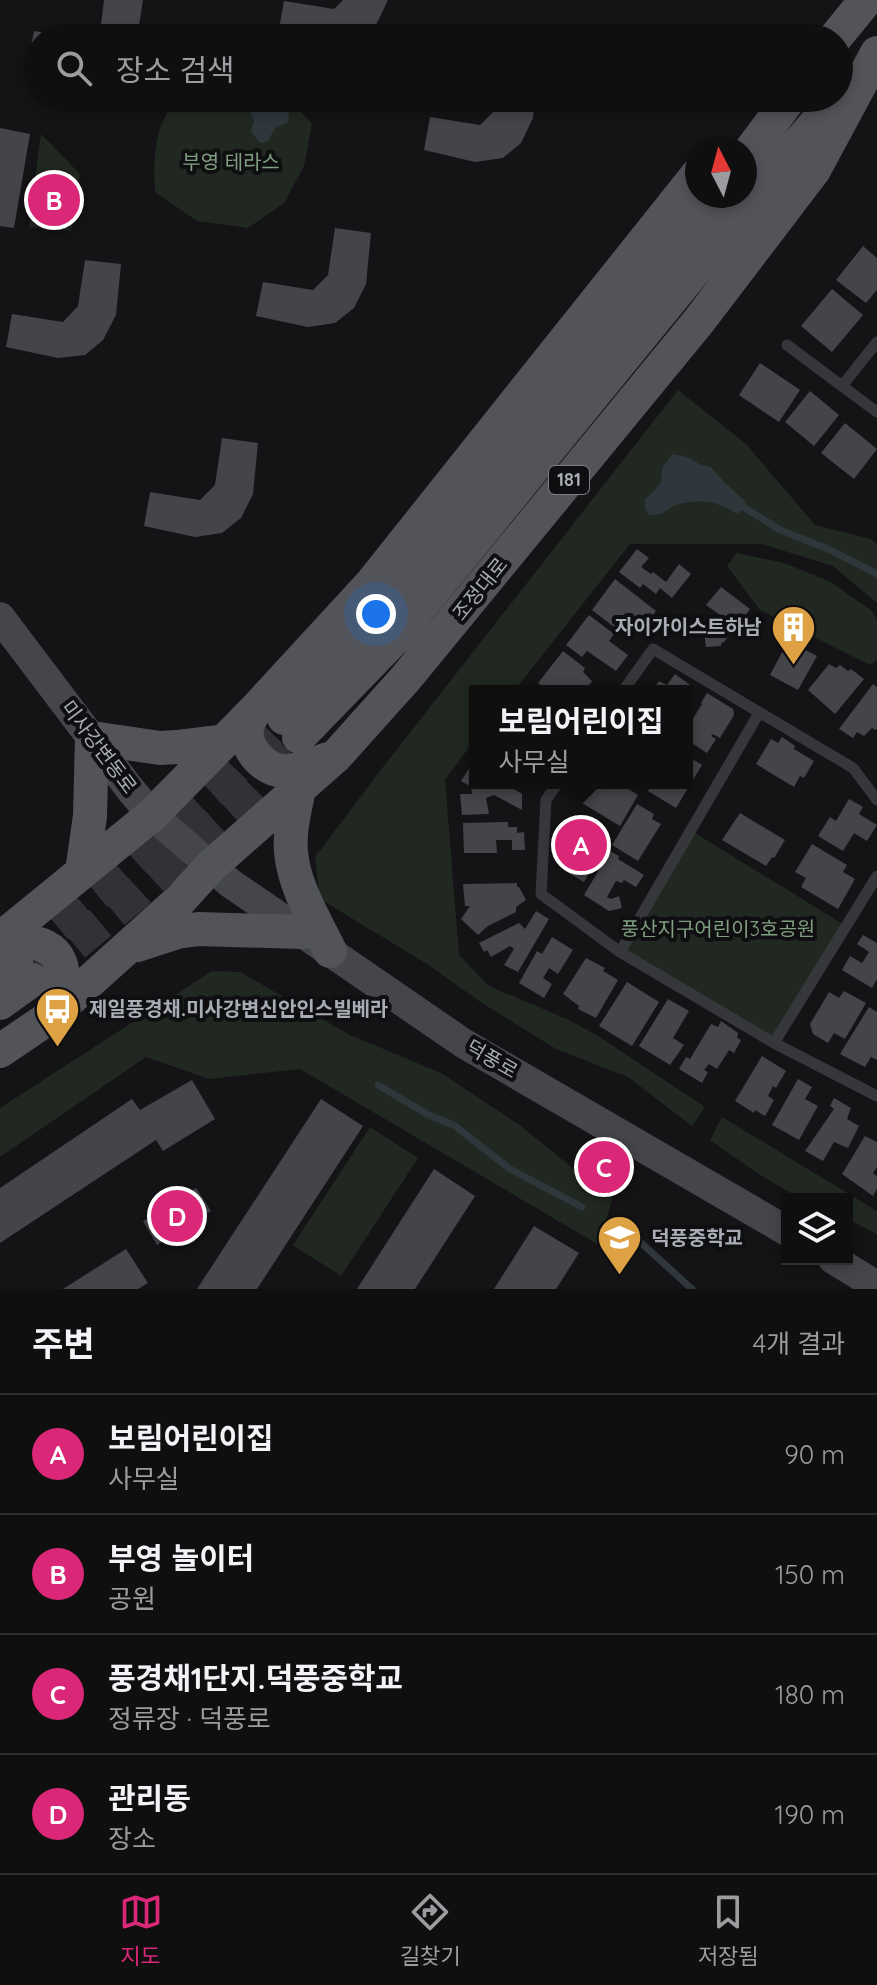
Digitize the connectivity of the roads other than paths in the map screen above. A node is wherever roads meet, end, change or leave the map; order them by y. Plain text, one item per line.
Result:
1 (866, 0) edge
2 (846, 24) edge
3 (877, 53) edge
4 (853, 80) edge
5 (853, 98) edge
6 (763, 112) edge
7 (780, 112) edge
8 (825, 112) edge
9 (845, 112) edge
10 (738, 136) edge
11 (757, 142) edge
12 (685, 190) edge
13 (706, 208) edge
14 (877, 342) edge
15 (787, 345) dead end
16 (842, 386) junction
17 (877, 412) edge
18 (0, 617) edge
19 (627, 685) edge
20 (759, 713) junction
21 (279, 722) junction
22 (92, 738) junction
23 (225, 741) junction
24 (336, 756) junction
25 (299, 789) junction
26 (554, 789) edge
27 (877, 800) edge
28 (152, 815) junction
29 (211, 866) junction
30 (82, 872) junction
31 (877, 876) edge
32 (302, 932) junction
33 (125, 949) junction
34 (330, 951) junction
35 (620, 952) junction
36 (10, 958) edge
37 (0, 1003) edge
38 (50, 1017) junction
39 (774, 1043) junction
40 (0, 1051) edge
41 (877, 1096) edge
42 (781, 1227) edge
43 (843, 1265) edge
44 (877, 1286) edge

1 - 2 main road
3 - 4 main road, 조정대로 / 181
3 - 5 main road, 조정대로 / 181
6 - 10 main road
7 - 11 main road
8 - 21 main road, 조정대로 / 181
9 - 24 main road, 조정대로 / 181
12 - 21 main road, 조정대로 / 181
13 - 21 main road, 조정대로 / 181
14 - 16 lane
15 - 16 lane
16 - 17 lane
18 - 22 main road, 미사강변동로
19 - 20 lane
20 - 27 lane
20 - 35 lane
21 - 23 main road, 조정대로 / 181
21 - 24 main road
22 - 23 main road
22 - 28 main road, 미사강변동로
22 - 30 main road
23 - 28 main road, 조정대로 / 181
24 - 25 main road, 조정대로 / 181
25 - 29 main road, 조정대로 / 181
25 - 34 main road
26 - 35 lane
28 - 29 main road, 미사강변동로
28 - 30 main road, 조정대로
29 - 32 main road, 덕풍로
29 - 33 main road, 조정대로
30 - 36 main road, 조정대로
31 - 39 lane
32 - 33 main road
32 - 34 main road, 덕풍로
33 - 38 main road, 조정대로
34 - 42 main road, 덕풍로
35 - 39 lane
36 - 37 main road, 조정대로
36 - 38 main road
38 - 40 main road, 조정대로
39 - 41 lane
43 - 44 main road

